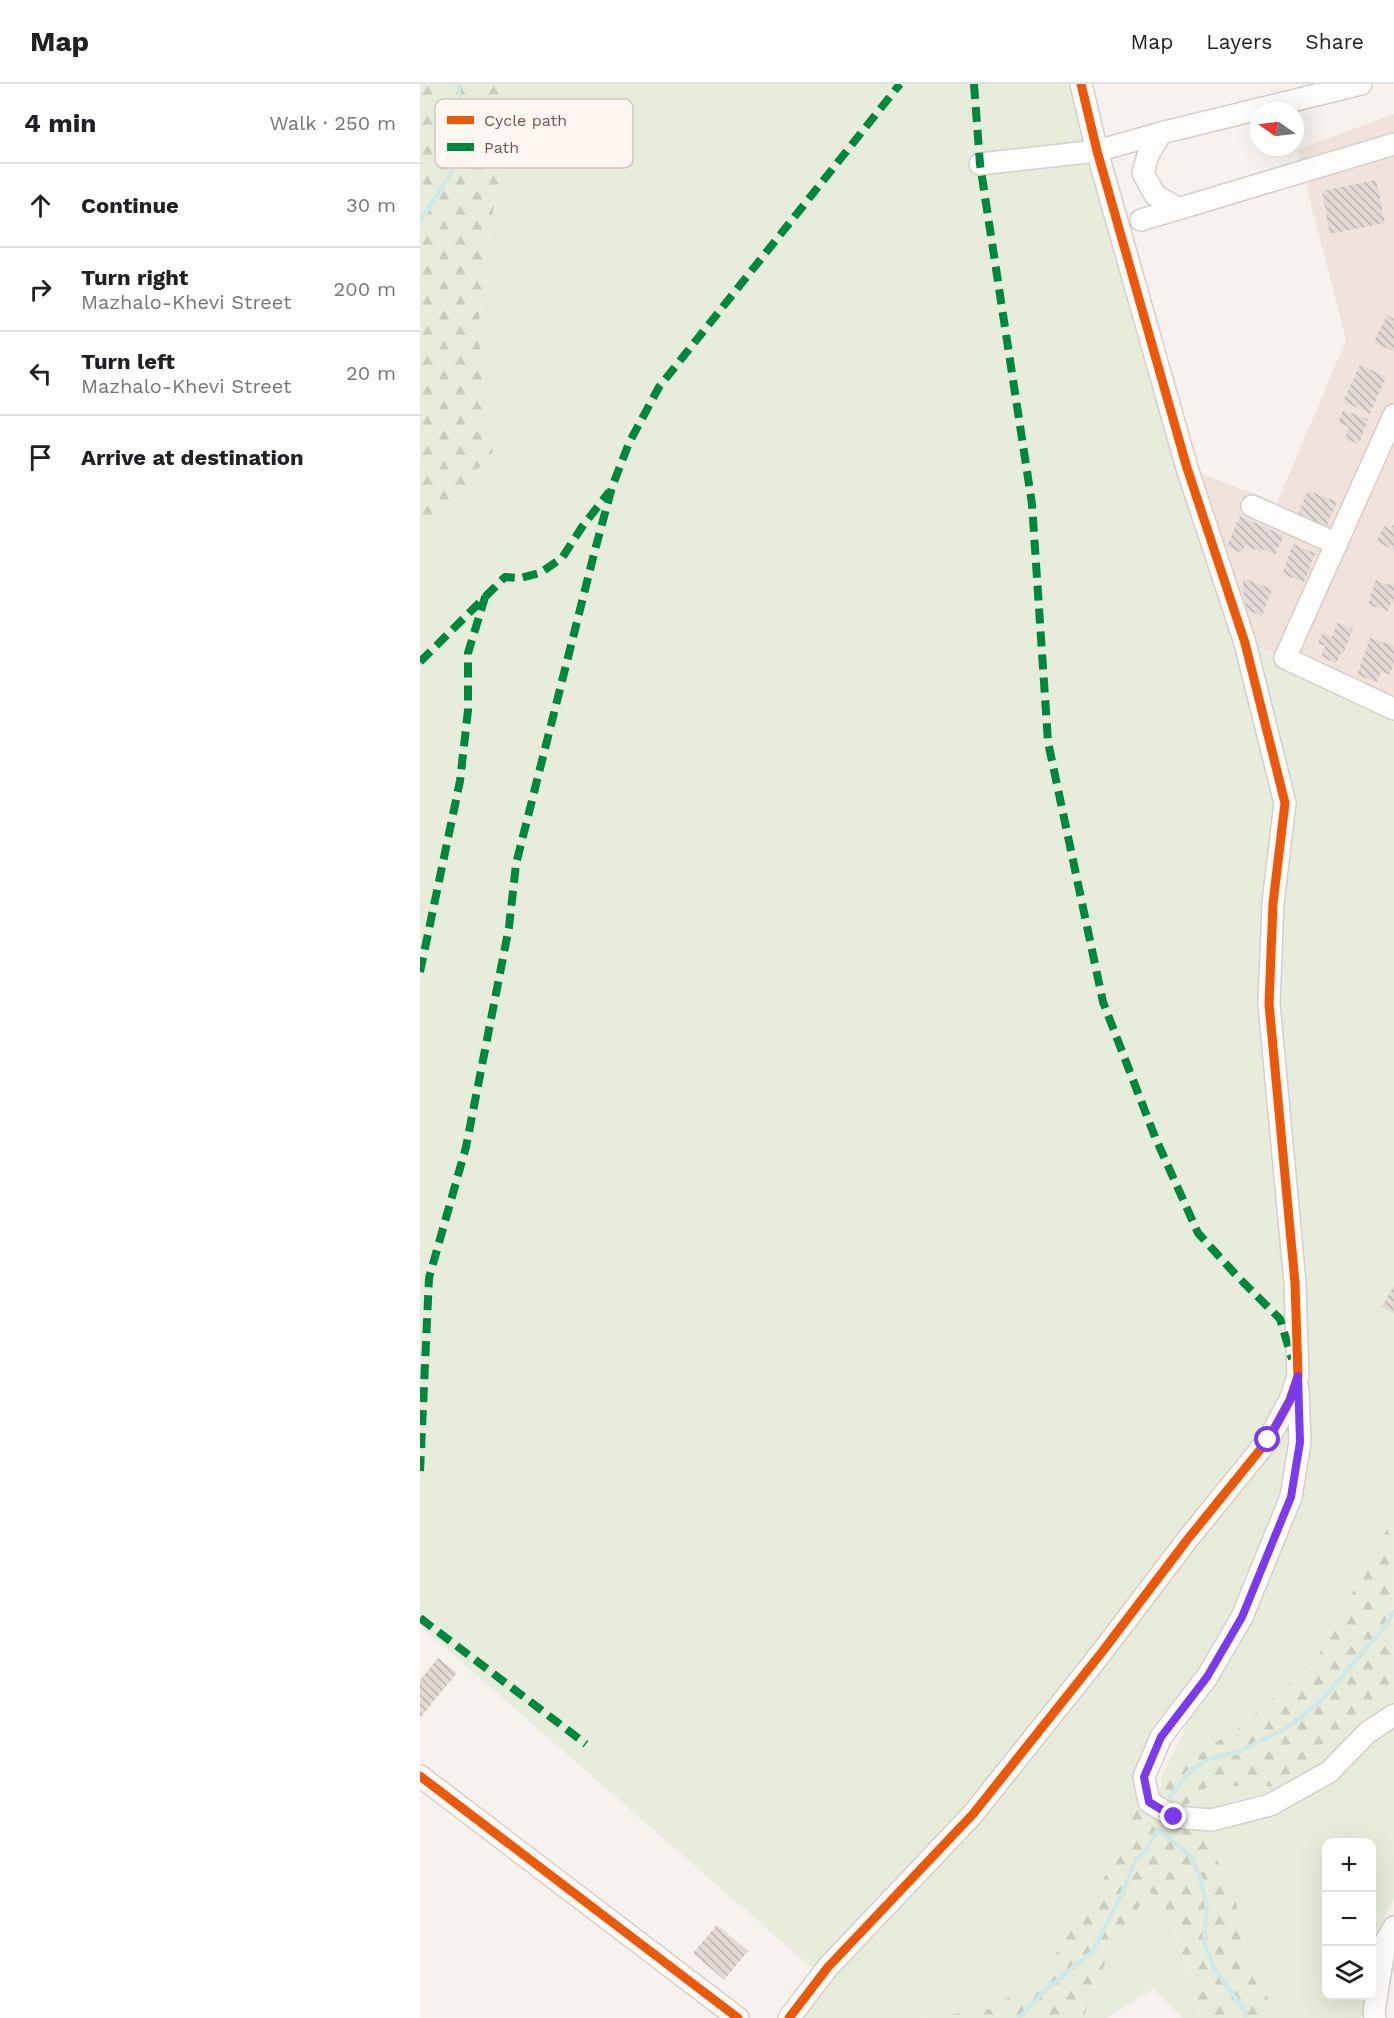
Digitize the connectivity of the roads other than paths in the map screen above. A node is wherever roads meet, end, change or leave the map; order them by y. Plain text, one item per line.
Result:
1 (1081, 84) edge
2 (1361, 84) edge
3 (1161, 133) junction
4 (1394, 144) edge
5 (1097, 151) junction
6 (980, 164) dead end
7 (1179, 209) junction
8 (1141, 220) dead end
9 (1394, 415) edge
10 (1252, 506) dead end
11 (1336, 543) junction
12 (1394, 709) edge
13 (1298, 1376) junction
14 (1394, 1715) edge
15 (420, 1776) edge
16 (1394, 1927) edge
17 (738, 2018) edge
18 (789, 2018) edge
19 (1375, 2018) edge

1 - 5 street
2 - 3 street
3 - 5 street
3 - 7 street
4 - 7 street
5 - 6 street
5 - 13 street
7 - 8 street
9 - 11 street
10 - 11 street
11 - 12 street
13 - 14 street
13 - 18 street
15 - 17 street
16 - 19 street

